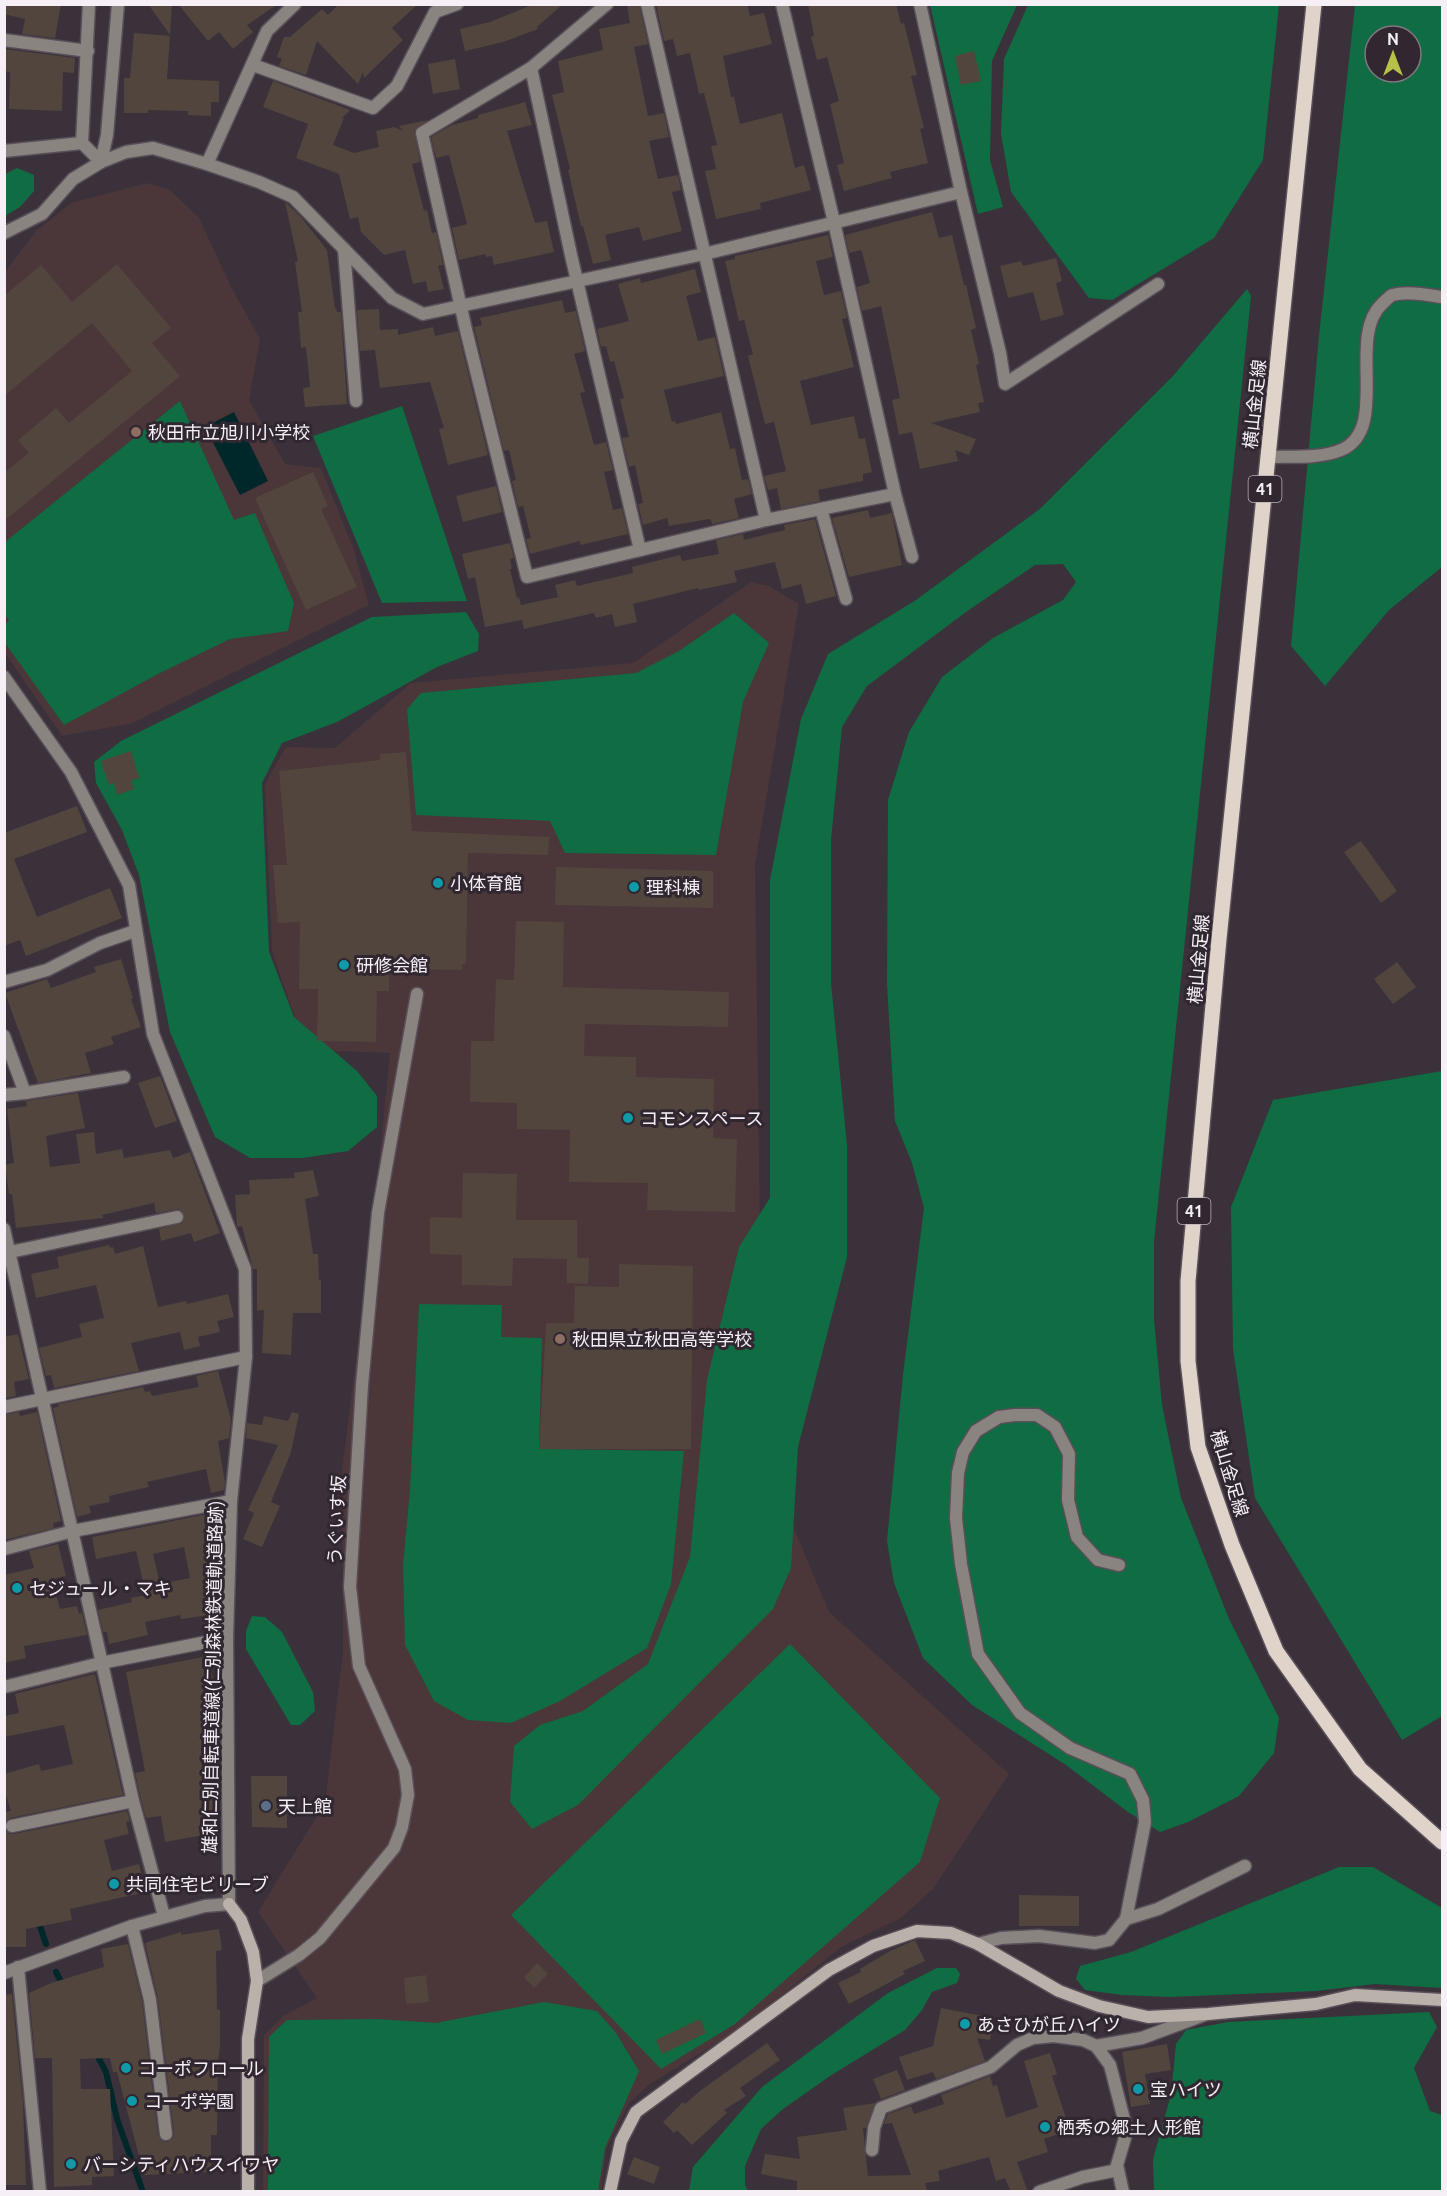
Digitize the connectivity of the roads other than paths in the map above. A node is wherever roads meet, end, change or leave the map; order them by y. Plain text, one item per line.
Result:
1 (89, 4) edge
2 (118, 4) edge
3 (295, 4) edge
4 (457, 4) edge
5 (607, 4) edge
6 (647, 4) edge
7 (782, 4) edge
8 (920, 4) edge
9 (1314, 4) edge
10 (4, 40) edge
11 (88, 51) junction
12 (253, 64) junction
13 (531, 68) junction
14 (82, 143) junction
15 (4, 151) edge
16 (101, 162) junction
17 (207, 164) junction
18 (961, 192) junction
19 (834, 222) junction
20 (4, 233) edge
21 (344, 249) junction
22 (704, 254) junction
23 (578, 282) junction
24 (1158, 284) dead end
25 (1443, 297) edge
26 (461, 306) junction
27 (356, 401) dead end
28 (1268, 457) junction
29 (895, 494) junction
30 (821, 509) junction
31 (766, 520) junction
32 (640, 550) junction
33 (912, 557) dead end
34 (846, 599) dead end
35 (4, 677) edge
36 (135, 931) junction
37 (4, 982) edge
38 (417, 994) dead end
39 (4, 1036) edge
40 (124, 1077) dead end
41 (25, 1093) junction
42 (4, 1095) edge
43 (177, 1217) dead end
44 (4, 1229) edge
45 (10, 1252) junction
46 (246, 1357) junction
47 (44, 1399) junction
48 (4, 1407) edge
49 (231, 1501) junction
50 (74, 1531) junction
51 (4, 1549) edge
52 (1119, 1565) dead end
53 (227, 1638) junction
54 (101, 1663) junction
55 (4, 1687) edge
56 (133, 1801) junction
57 (12, 1826) dead end
58 (1443, 1842) edge
59 (1245, 1866) dead end
60 (229, 1904) junction
61 (164, 1916) junction
62 (1126, 1919) junction
63 (132, 1926) junction
64 (978, 1944) junction
65 (18, 1967) junction
66 (4, 1973) edge
67 (257, 1981) junction
68 (1443, 2001) edge
69 (1208, 2014) junction
70 (1096, 2046) junction
71 (166, 2134) dead end
72 (872, 2150) dead end
73 (1119, 2170) junction
74 (40, 2192) edge
75 (249, 2192) edge
76 (610, 2192) edge
77 (1039, 2192) edge
78 (1123, 2192) edge

1 - 11 street
2 - 16 street
3 - 12 street
4 - 12 street
5 - 13 street
6 - 22 street
7 - 19 street
8 - 18 street
9 - 28 main road, 横山金足線 / 41
10 - 11 street
11 - 14 street
12 - 17 street
13 - 23 street
13 - 26 street
14 - 15 street
14 - 16 street
16 - 17 street
16 - 20 street
17 - 21 street
18 - 19 street
18 - 24 street
19 - 22 street
19 - 29 street
21 - 26 street
21 - 27 street
22 - 23 street
22 - 31 street
23 - 26 street
23 - 32 street
25 - 28 street
26 - 32 street
28 - 58 main road, 横山金足線 / 41
29 - 30 street
29 - 33 street
30 - 31 street
30 - 34 street
31 - 32 street
35 - 36 street, 雄和仁別自転車道線(仁別森林鉄道軌道路跡)
36 - 37 street
36 - 46 street, 雄和仁別自転車道線(仁別森林鉄道軌道路跡)
38 - 67 street, うぐいす坂
39 - 41 street
40 - 41 street
41 - 42 street
43 - 45 street
44 - 45 street
45 - 47 street
46 - 47 street
46 - 49 street, 雄和仁別自転車道線(仁別森林鉄道軌道路跡)
47 - 48 street
47 - 50 street
49 - 50 street
49 - 53 street, 雄和仁別自転車道線(仁別森林鉄道軌道路跡)
50 - 51 street
50 - 54 street
52 - 62 street
53 - 54 street
53 - 60 street, 雄和仁別自転車道線(仁別森林鉄道軌道路跡)
54 - 55 street
54 - 56 street
56 - 57 street
56 - 61 street
59 - 62 street
60 - 61 street
60 - 67 street
61 - 63 street
62 - 64 street
63 - 65 street
63 - 71 street
64 - 69 street
64 - 76 street
65 - 66 street
65 - 74 street
67 - 75 street
68 - 69 street
69 - 70 street
70 - 72 street
70 - 73 street
73 - 77 street
73 - 78 street

